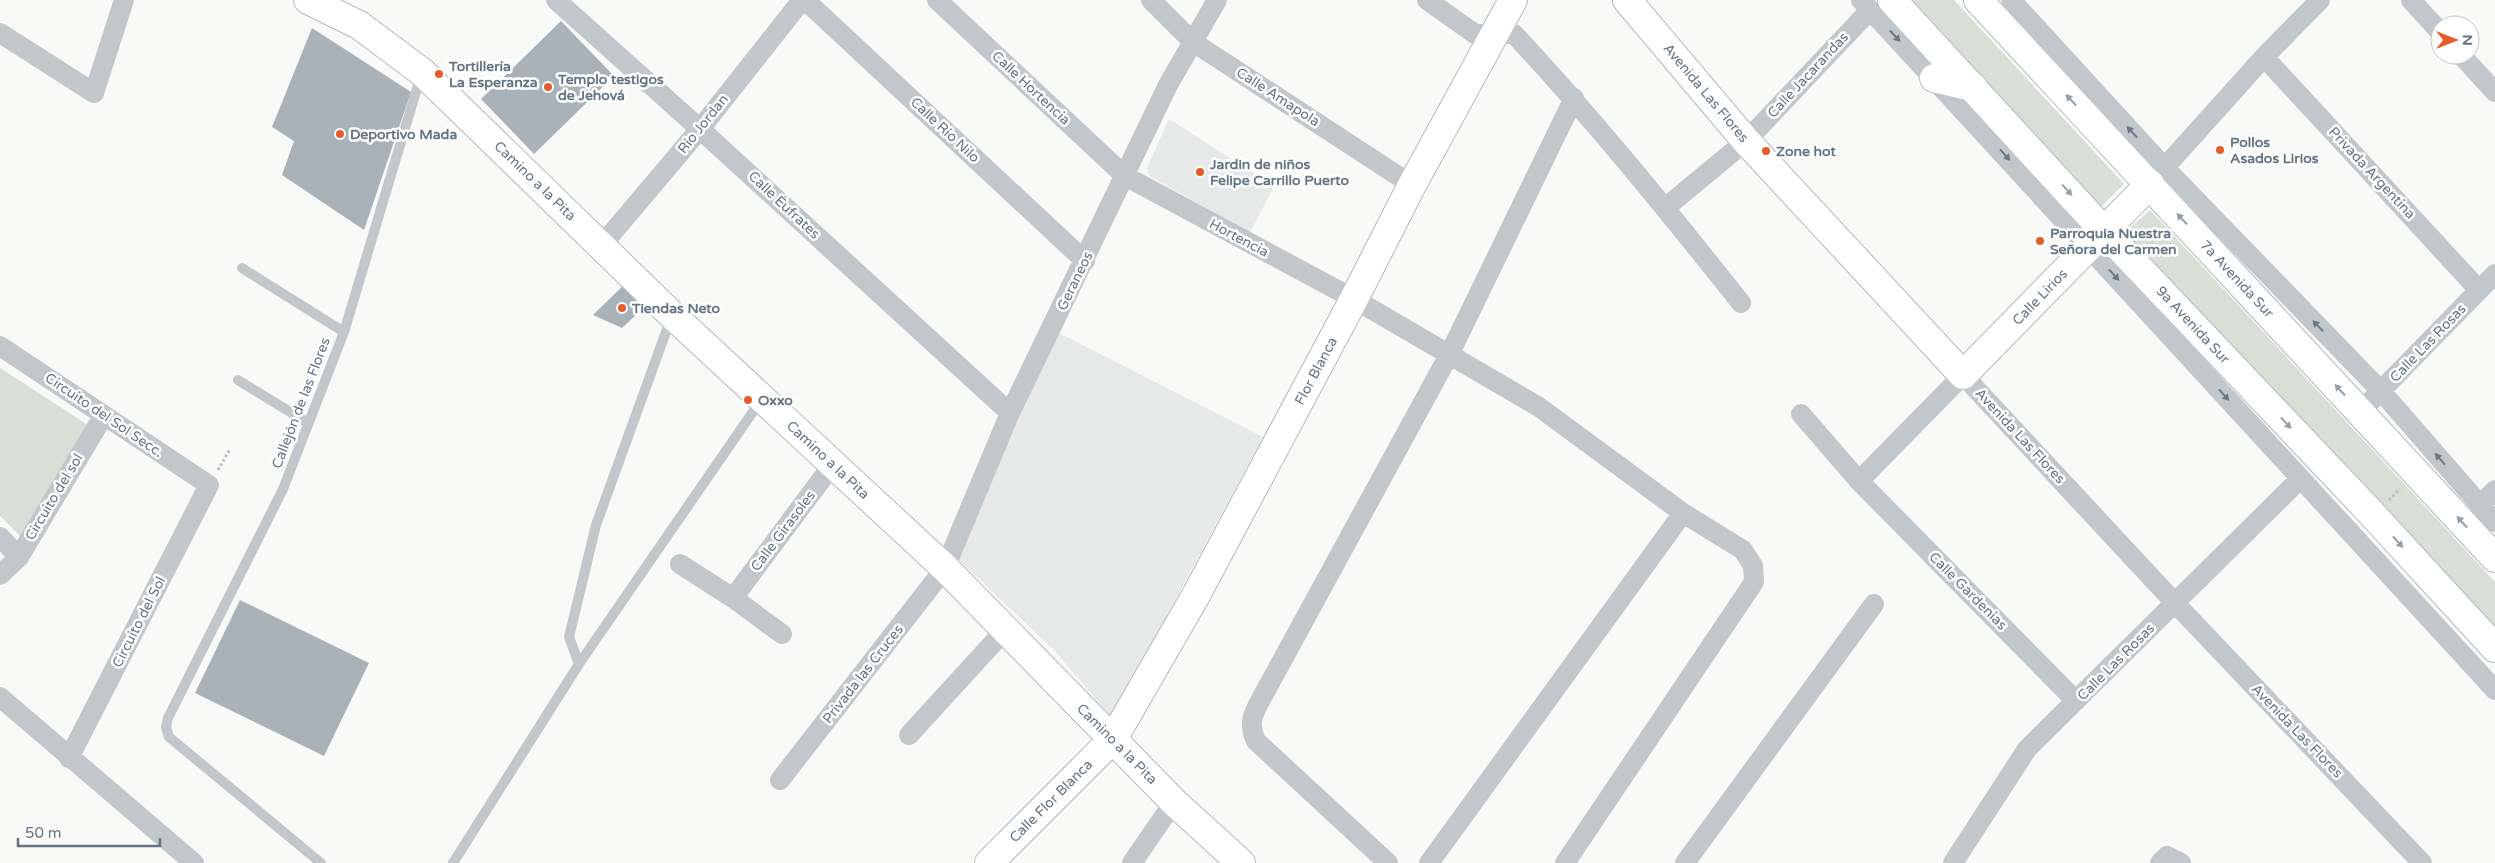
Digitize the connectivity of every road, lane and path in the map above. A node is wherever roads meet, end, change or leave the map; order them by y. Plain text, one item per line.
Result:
1 (124, 0) edge
2 (308, 0) edge
3 (556, 0) edge
4 (803, 0) edge
5 (937, 0) edge
6 (1152, 0) edge
7 (1217, 0) edge
8 (1427, 0) edge
9 (1513, 0) edge
10 (1627, 0) edge
11 (1978, 0) edge
12 (2011, 0) edge
13 (2320, 0) edge
14 (2411, 0) edge
15 (1874, 3) edge
16 (2430, 21) edge
17 (0, 33) edge
18 (1495, 33) junction
19 (1193, 42) junction
20 (2264, 57) junction
21 (2470, 65) edge
22 (422, 72) junction
23 (1934, 78) junction
24 (1973, 88) junction
25 (2495, 92) edge
26 (1574, 98) junction
27 (700, 129) junction
28 (1746, 141) junction
29 (1125, 176) junction
30 (2158, 176) junction
31 (1412, 185) junction
32 (1666, 208) junction
33 (2096, 239) junction
34 (602, 246) junction
35 (1085, 261) junction
36 (242, 268) dead end
37 (2495, 274) edge
38 (2479, 290) junction
39 (1354, 299) junction
40 (1741, 303) dead end
41 (672, 314) junction
42 (344, 332) junction
43 (0, 346) edge
44 (1450, 353) junction
45 (1963, 375) junction
46 (238, 380) dead end
47 (2381, 391) junction
48 (762, 398) junction
49 (2360, 412) junction
50 (1010, 413) junction
51 (1801, 414) dead end
52 (104, 415) junction
53 (308, 423) junction
54 (833, 464) junction
55 (2416, 474) junction
56 (2300, 479) junction
57 (1859, 481) junction
58 (209, 485) joint
59 (2495, 490) edge
60 (2480, 505) junction
61 (1683, 513) junction
62 (2373, 515) junction
63 (2495, 522) edge
64 (0, 537) edge
65 (19, 557) junction
66 (2495, 558) edge
67 (680, 564) dead end
68 (944, 568) junction
69 (0, 575) edge
70 (733, 598) junction
71 (2175, 603) junction
72 (1874, 604) dead end
73 (1004, 630) junction
74 (782, 634) dead end
75 (2495, 648) edge
76 (579, 664) junction
77 (2495, 690) edge
78 (0, 697) edge
79 (2076, 701) junction
80 (909, 735) dead end
81 (1113, 739) junction
82 (69, 758) junction
83 (780, 780) dead end
84 (1174, 802) junction
85 (194, 863) edge
86 (321, 863) edge
87 (452, 863) edge
88 (989, 863) edge
89 (1132, 863) edge
90 (1241, 863) edge
91 (1388, 863) edge
92 (1429, 863) edge
93 (1564, 863) edge
94 (1685, 863) edge
95 (1953, 863) edge
96 (2422, 863) edge

1 - 17 street
2 - 22 street, Camino a la Pita
3 - 27 street, Calle Éufrates
4 - 27 street, Río Jordan
4 - 35 street, Calle Río Nilo
5 - 29 street, Calle Hortencia
6 - 19 street, Calle Amapola
7 - 19 street, Geraneos
8 - 18 street
9 - 18 street, Flor Blanca
10 - 28 street, Avenida Las Flores
30 -> 11 street, 7a Avenida Sur
30 -> 12 street
13 - 20 street, Calle Lirios
14 - 16 street
15 -> 23 street
15 - 24 street, 9a Avenida Sur
15 - 28 street, Calle Jacarandas
18 - 26 street
18 - 31 street, Flor Blanca
19 - 29 street, Geraneos
19 - 31 street, Calle Amapola
20 - 30 street, Calle Lirios
20 - 38 street, Privada Argentina
21 - 25 street
22 - 34 street, Camino a la Pita
22 - 42 lane, Callejón de las Flores
23 - 24 street
23 -> 33 street
24 -> 33 street, 9a Avenida Sur
26 - 32 street
26 - 44 street
27 - 34 street, Río Jordan
27 - 50 street, Calle Éufrates
28 - 32 street, Calle Jacarandas
28 - 45 street, Avenida Las Flores
29 - 35 street, Geraneos
29 - 39 street, Hortencia
30 - 33 street, Calle Lirios
47 -> 30 street
49 -> 30 street, 7a Avenida Sur
31 - 39 street, Flor Blanca
32 - 40 street
33 - 45 street, Calle Lirios
33 -> 56 street
33 -> 62 street, 9a Avenida Sur
34 - 41 street, Camino a la Pita
35 - 50 street, Geraneos
36 - 42 lane
37 - 38 street, Calle Las Rosas
38 - 47 street, Calle Las Rosas
39 - 44 street, Hortencia
39 - 81 street, Flor Blanca
41 - 48 street, Camino a la Pita
41 - 76 lane
42 - 53 lane, Callejón de las Flores
43 - 52 street, Circuito del Sol Secc.
44 - 61 street, Hortencia
44 - 91 street
45 - 57 street, Calle Lirios
45 - 71 street, Avenida Las Flores
46 - 53 lane
47 - 49 street, Calle Las Rosas
60 -> 47 street
48 - 54 street, Camino a la Pita
48 - 76 lane
49 - 55 street, 7a Avenida Sur
50 - 68 street, Geraneos
51 - 57 street, Calle Gardenias
52 - 58 street, Circuito del Sol Secc.
52 - 65 street, Circuito del sol
53 - 86 lane, Callejón de las Flores
54 - 68 street, Camino a la Pita
54 - 70 street, Calle Girasoles
55 - 62 path
66 -> 55 street, 7a Avenida Sur
56 - 71 street, Calle Las Rosas
56 - 77 street
57 - 79 street, Calle Gardenias
58 - 82 street, Circuito del Sol
59 - 60 street
60 - 63 street
61 - 92 street
61 - 93 street, Hortencia
62 -> 75 street, 9a Avenida Sur
64 - 65 street
65 - 69 street, Circuito del sol
67 - 70 street
68 - 73 street, Camino a la Pita
68 - 83 street, Privada las Cruces
70 - 74 street
71 - 79 street, Calle Las Rosas
71 - 96 street, Avenida Las Flores
72 - 94 street
73 - 80 street
73 - 81 street, Camino a la Pita
76 - 87 lane
78 - 82 street
79 - 95 street, Calle Las Rosas
81 - 84 street, Camino a la Pita
81 - 88 street, Calle Flor Blanca
82 - 85 street
84 - 89 street
84 - 90 street, Camino a la Pita

